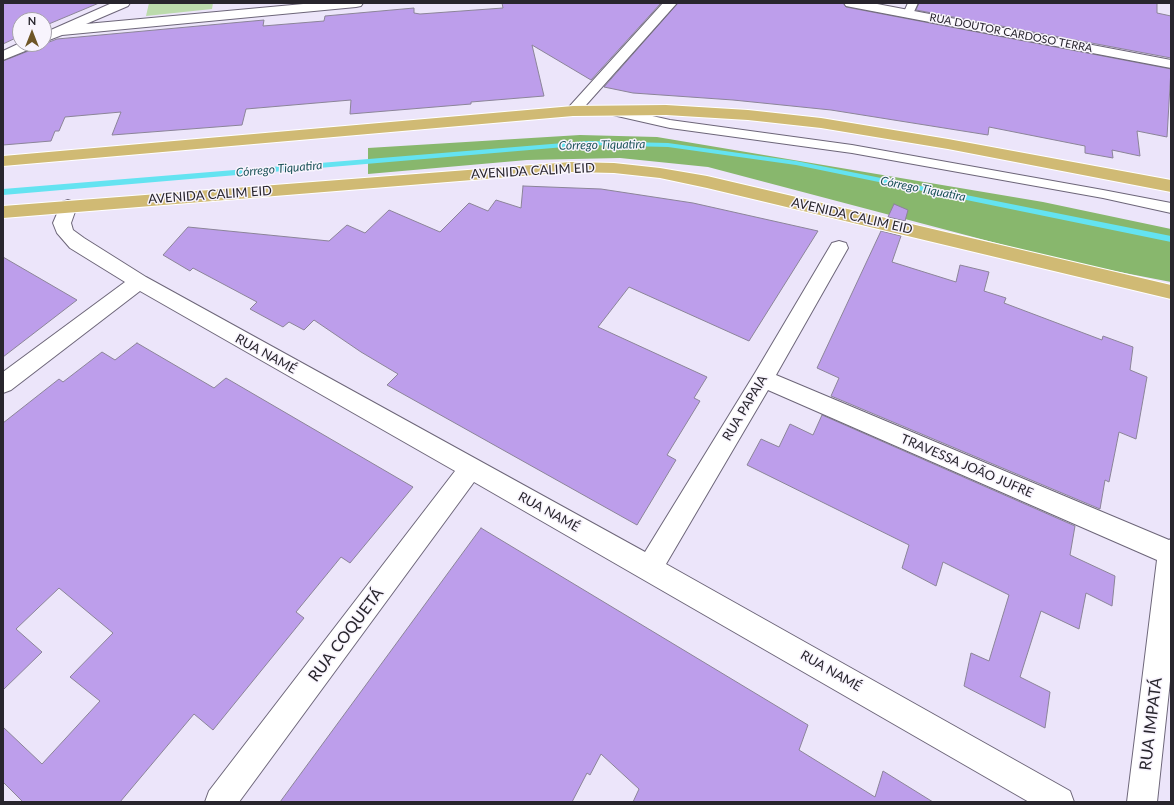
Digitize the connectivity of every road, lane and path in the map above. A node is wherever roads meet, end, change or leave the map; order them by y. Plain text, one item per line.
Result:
1 (123, 3) edge
2 (356, 3) edge
3 (670, 3) edge
4 (850, 3) edge
5 (252, 7) edge
6 (911, 8) edge
7 (60, 31) junction
8 (52, 34) edge
9 (1171, 64) edge
10 (608, 110) junction
11 (574, 111) junction
12 (3, 161) edge
13 (1171, 186) edge
14 (68, 206) junction
15 (1171, 208) edge
16 (3, 212) edge
17 (839, 248) dead end
18 (138, 282) junction
19 (1171, 292) edge
20 (763, 378) junction
21 (3, 384) edge
22 (471, 468) junction
23 (1171, 552) edge
24 (649, 568) junction
25 (220, 802) edge
26 (1059, 802) edge
27 (1142, 802) edge

1 - 7 street
2 - 5 street
3 - 11 street
4 - 6 street, RUA DOUTOR CARDOSO TERRA
5 - 7 street
6 - 9 street, RUA DOUTOR CARDOSO TERRA
7 - 8 street
10 - 11 main road
10 - 13 main road
10 - 15 lane
11 - 12 main road
14 - 16 main road, AVENIDA CALIM EID
14 - 18 street, RUA NAMÉ
14 - 19 main road, AVENIDA CALIM EID
17 - 20 street, RUA PAPAIA
18 - 21 street
18 - 22 street, RUA NAMÉ
20 - 23 street, TRAVESSA JOÃO JUFRE
20 - 24 street, RUA PAPAIA
22 - 24 street, RUA NAMÉ
22 - 25 street, RUA COQUETÁ
23 - 27 street, RUA IMPATÁ
24 - 26 street, RUA NAMÉ

